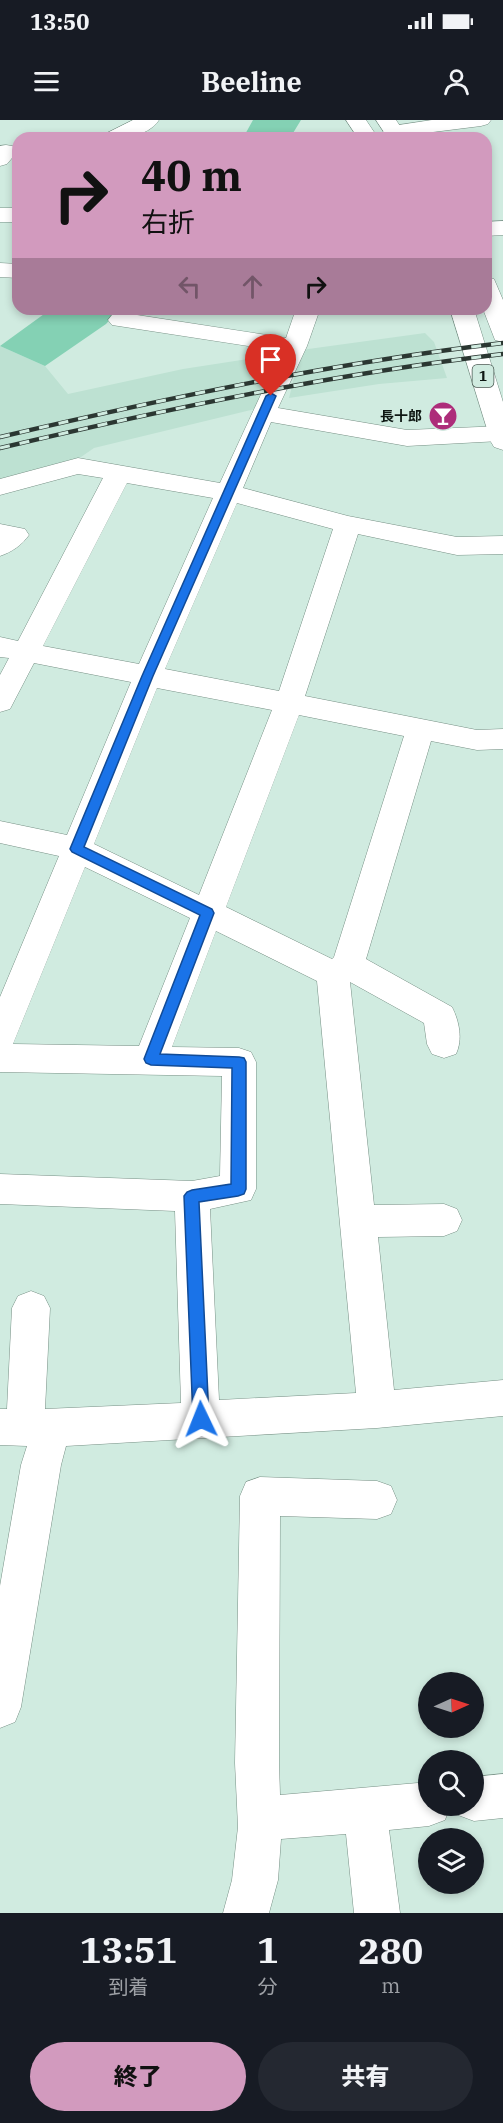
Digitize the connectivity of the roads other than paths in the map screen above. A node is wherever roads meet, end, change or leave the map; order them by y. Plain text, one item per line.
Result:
1 (149, 120) edge
2 (481, 120) edge
3 (392, 130) edge
4 (123, 132) edge
5 (12, 152) edge
6 (0, 160) edge
7 (492, 303) edge
8 (125, 315) edge
9 (306, 315) edge
10 (464, 315) edge
11 (503, 335) edge
12 (295, 346) junction
13 (263, 412) junction
14 (502, 438) edge
15 (118, 473) junction
16 (0, 488) edge
17 (229, 493) junction
18 (348, 524) junction
19 (0, 532) edge
20 (503, 545) edge
21 (0, 547) edge
22 (12, 650) edge
23 (148, 676) junction
24 (0, 702) edge
25 (289, 703) junction
26 (422, 728) junction
27 (503, 739) edge
28 (0, 832) edge
29 (77, 849) junction
30 (207, 913) junction
31 (14, 968) edge
32 (340, 970) junction
33 (0, 1037) edge
34 (444, 1044) dead end
35 (0, 1058) edge
36 (151, 1059) junction
37 (0, 1189) edge
38 (192, 1196) junction
39 (358, 1221) junction
40 (444, 1221) dead end
41 (32, 1308) dead end
42 (503, 1398) edge
43 (377, 1410) junction
44 (201, 1419) junction
45 (26, 1427) edge
46 (377, 1500) dead end
47 (0, 1696) edge
48 (503, 1796) edge
49 (484, 1798) edge
50 (418, 1805) edge
51 (365, 1811) junction
52 (259, 1818) junction
53 (246, 1913) edge
54 (377, 1913) edge

1 - 4 main road
2 - 3 main road
5 - 6 main road
7 - 11 main road
8 - 12 main road
9 - 12 main road
10 - 14 main road, 1
12 - 13 main road
13 - 14 main road
13 - 17 main road
15 - 16 main road
15 - 17 main road
15 - 22 main road
17 - 18 main road
17 - 23 main road
18 - 20 main road
18 - 25 main road
19 - 21 main road
22 - 23 main road
22 - 24 main road
23 - 25 main road
23 - 29 main road
25 - 26 main road
25 - 30 main road
26 - 27 main road
26 - 32 main road
28 - 29 main road
29 - 30 main road
29 - 31 main road
30 - 32 main road
30 - 36 main road
31 - 33 main road
32 - 34 main road
32 - 39 main road
35 - 36 main road
36 - 38 main road
37 - 38 main road
38 - 44 main road
39 - 40 main road
39 - 43 main road
41 - 45 main road
42 - 43 main road
43 - 44 main road
44 - 45 main road
45 - 47 main road
46 - 52 main road
48 - 49 main road
50 - 51 main road
51 - 52 main road
51 - 54 main road
52 - 53 main road

